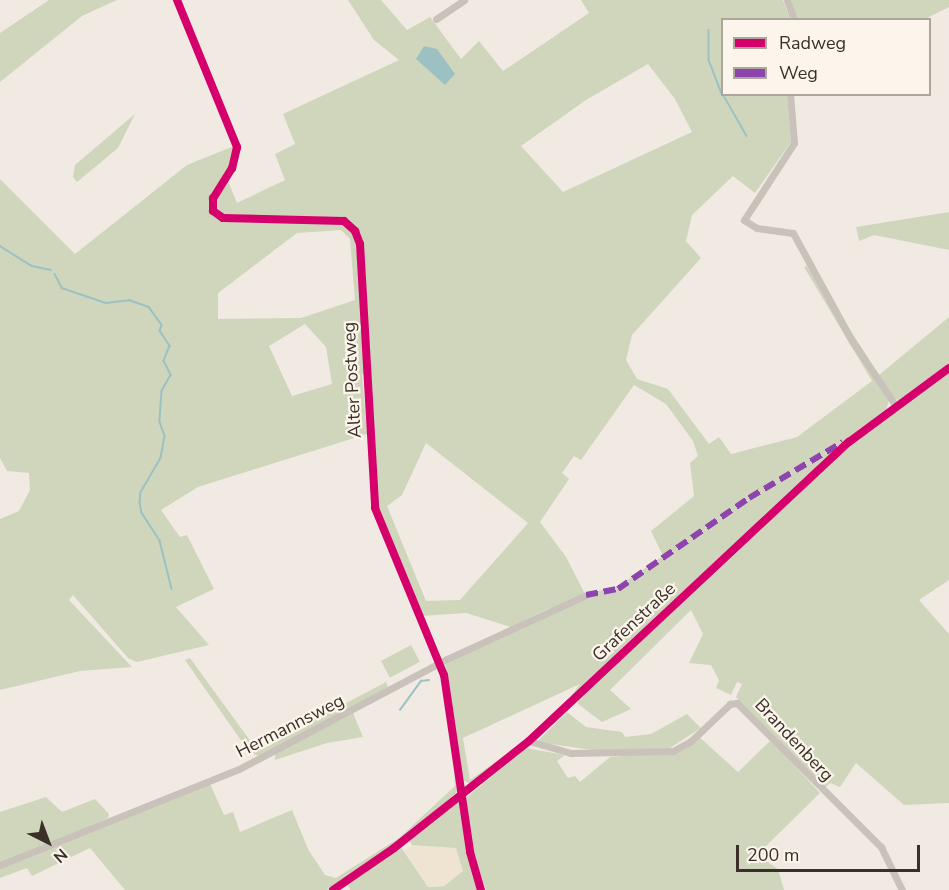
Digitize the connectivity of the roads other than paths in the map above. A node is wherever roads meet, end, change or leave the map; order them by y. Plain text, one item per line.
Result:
1 (177, 0) edge
2 (464, 0) edge
3 (787, 0) edge
4 (793, 18) edge
5 (436, 19) dead end
6 (790, 96) edge
7 (949, 368) edge
8 (896, 406) junction
9 (586, 595) dead end
10 (440, 664) junction
11 (529, 741) junction
12 (462, 793) junction
13 (0, 866) edge
14 (333, 890) edge
15 (481, 890) edge
16 (903, 890) edge

1 - 10 street, Alter Postweg
2 - 5 street
3 - 4 street
6 - 8 street
7 - 8 street, Grafenstraße
8 - 11 street, Grafenstraße
9 - 10 street, Hermannsweg
10 - 12 street, Alter Postweg
10 - 13 street, Hermannsweg
11 - 12 street, Grafenstraße
11 - 16 street, Brandenberg
12 - 14 street, Grafenstraße
12 - 15 street, Alter Postweg

